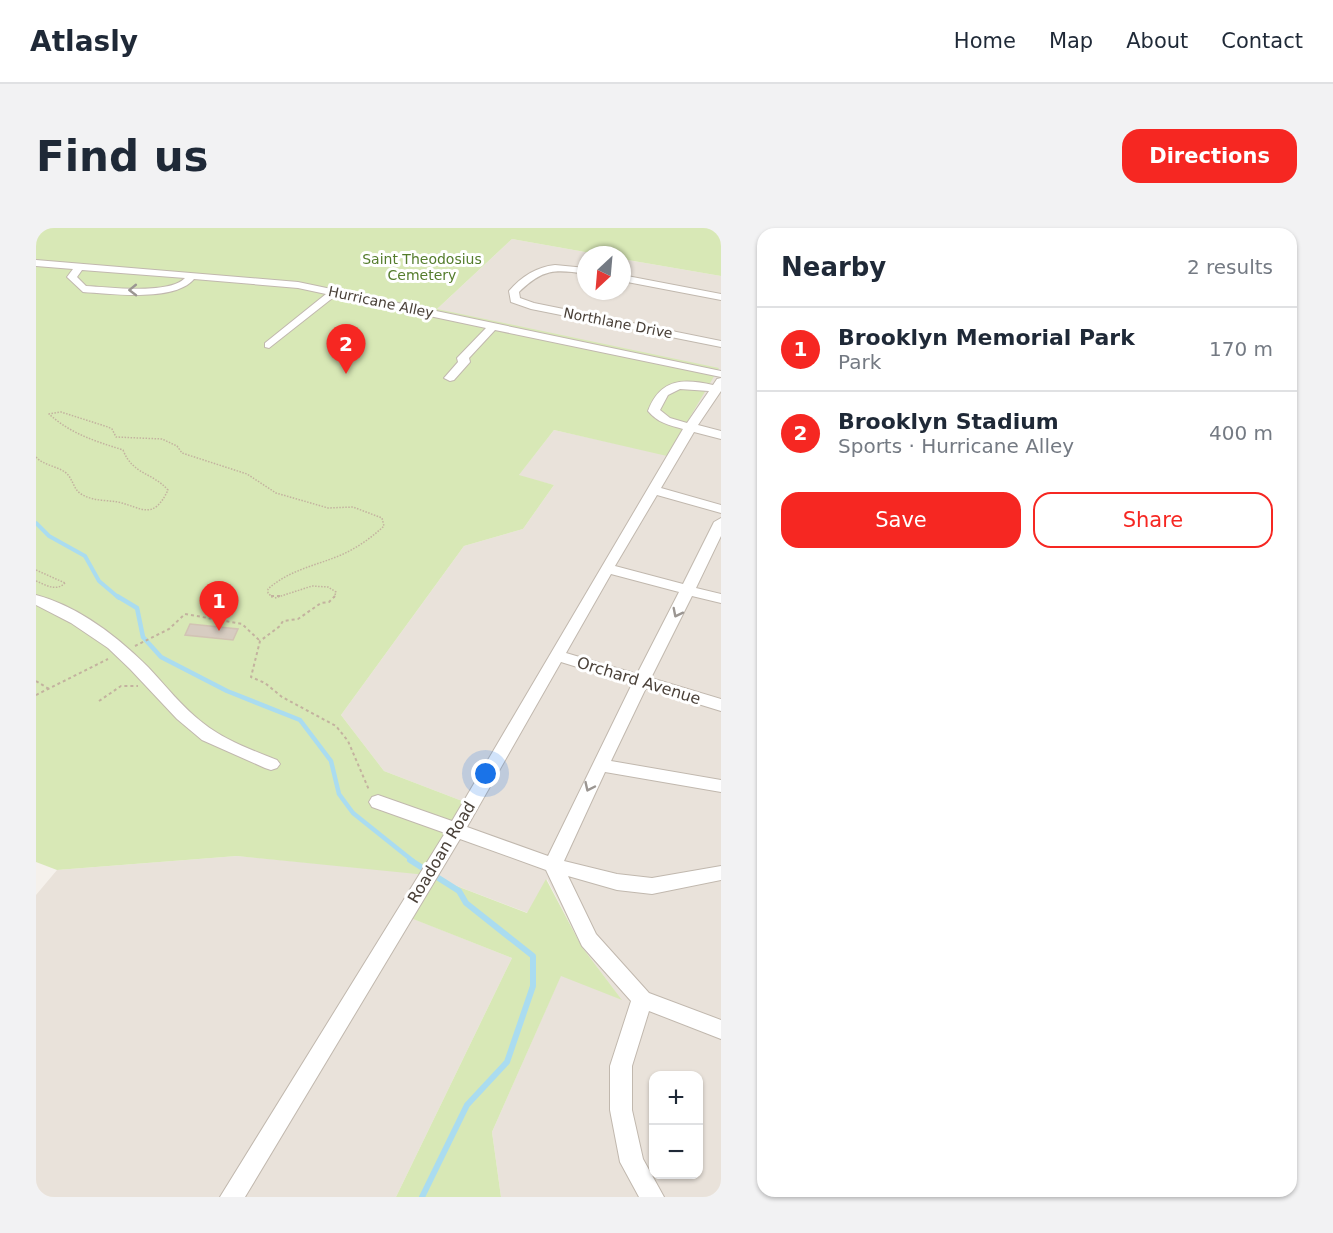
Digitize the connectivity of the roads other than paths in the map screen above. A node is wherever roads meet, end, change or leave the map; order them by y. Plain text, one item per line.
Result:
1 (36, 263) edge
2 (79, 267) junction
3 (577, 271) edge
4 (192, 276) junction
5 (631, 280) edge
6 (334, 292) junction
7 (721, 297) edge
8 (494, 326) junction
9 (721, 344) edge
10 (269, 345) dead end
11 (602, 349) junction
12 (593, 359) dead end
13 (450, 378) dead end
14 (720, 382) edge
15 (690, 428) junction
16 (721, 435) edge
17 (654, 490) junction
18 (721, 509) edge
19 (721, 522) edge
20 (607, 568) junction
21 (688, 590) junction
22 (721, 599) edge
23 (36, 600) edge
24 (556, 655) junction
25 (642, 680) junction
26 (721, 705) edge
27 (271, 764) dead end
28 (600, 765) junction
29 (721, 786) edge
30 (378, 802) road end
31 (450, 838) junction
32 (553, 865) junction
33 (721, 873) edge
34 (642, 999) junction
35 (721, 1030) edge
36 (232, 1197) edge
37 (652, 1197) edge

1 - 2 street, Hurricane Alley
2 - 4 street, Hurricane Alley
4 -> 2 street
3 - 9 street, Northlane Drive
4 - 6 street, Hurricane Alley
5 - 7 street
6 - 8 street, Hurricane Alley
6 - 10 street
8 - 11 street, Hurricane Alley
8 - 13 street
11 - 12 street
11 - 14 street, Hurricane Alley
14 - 15 street, Roadoan Road
14 - 15 street
15 - 16 street
15 - 17 street, Roadoan Road
17 - 18 street
17 - 20 street, Roadoan Road
19 - 21 street
20 - 21 street
20 - 24 street, Roadoan Road
21 - 22 street
21 -> 25 street
23 - 27 street
24 - 25 street, Orchard Avenue
24 - 31 street, Roadoan Road
25 - 26 street, Orchard Avenue
25 - 28 street
28 - 29 street
28 -> 32 street
30 - 31 street
31 - 32 street
31 - 36 street, Roadoan Road
32 - 33 street
32 - 34 street
34 - 35 street
34 - 37 street

